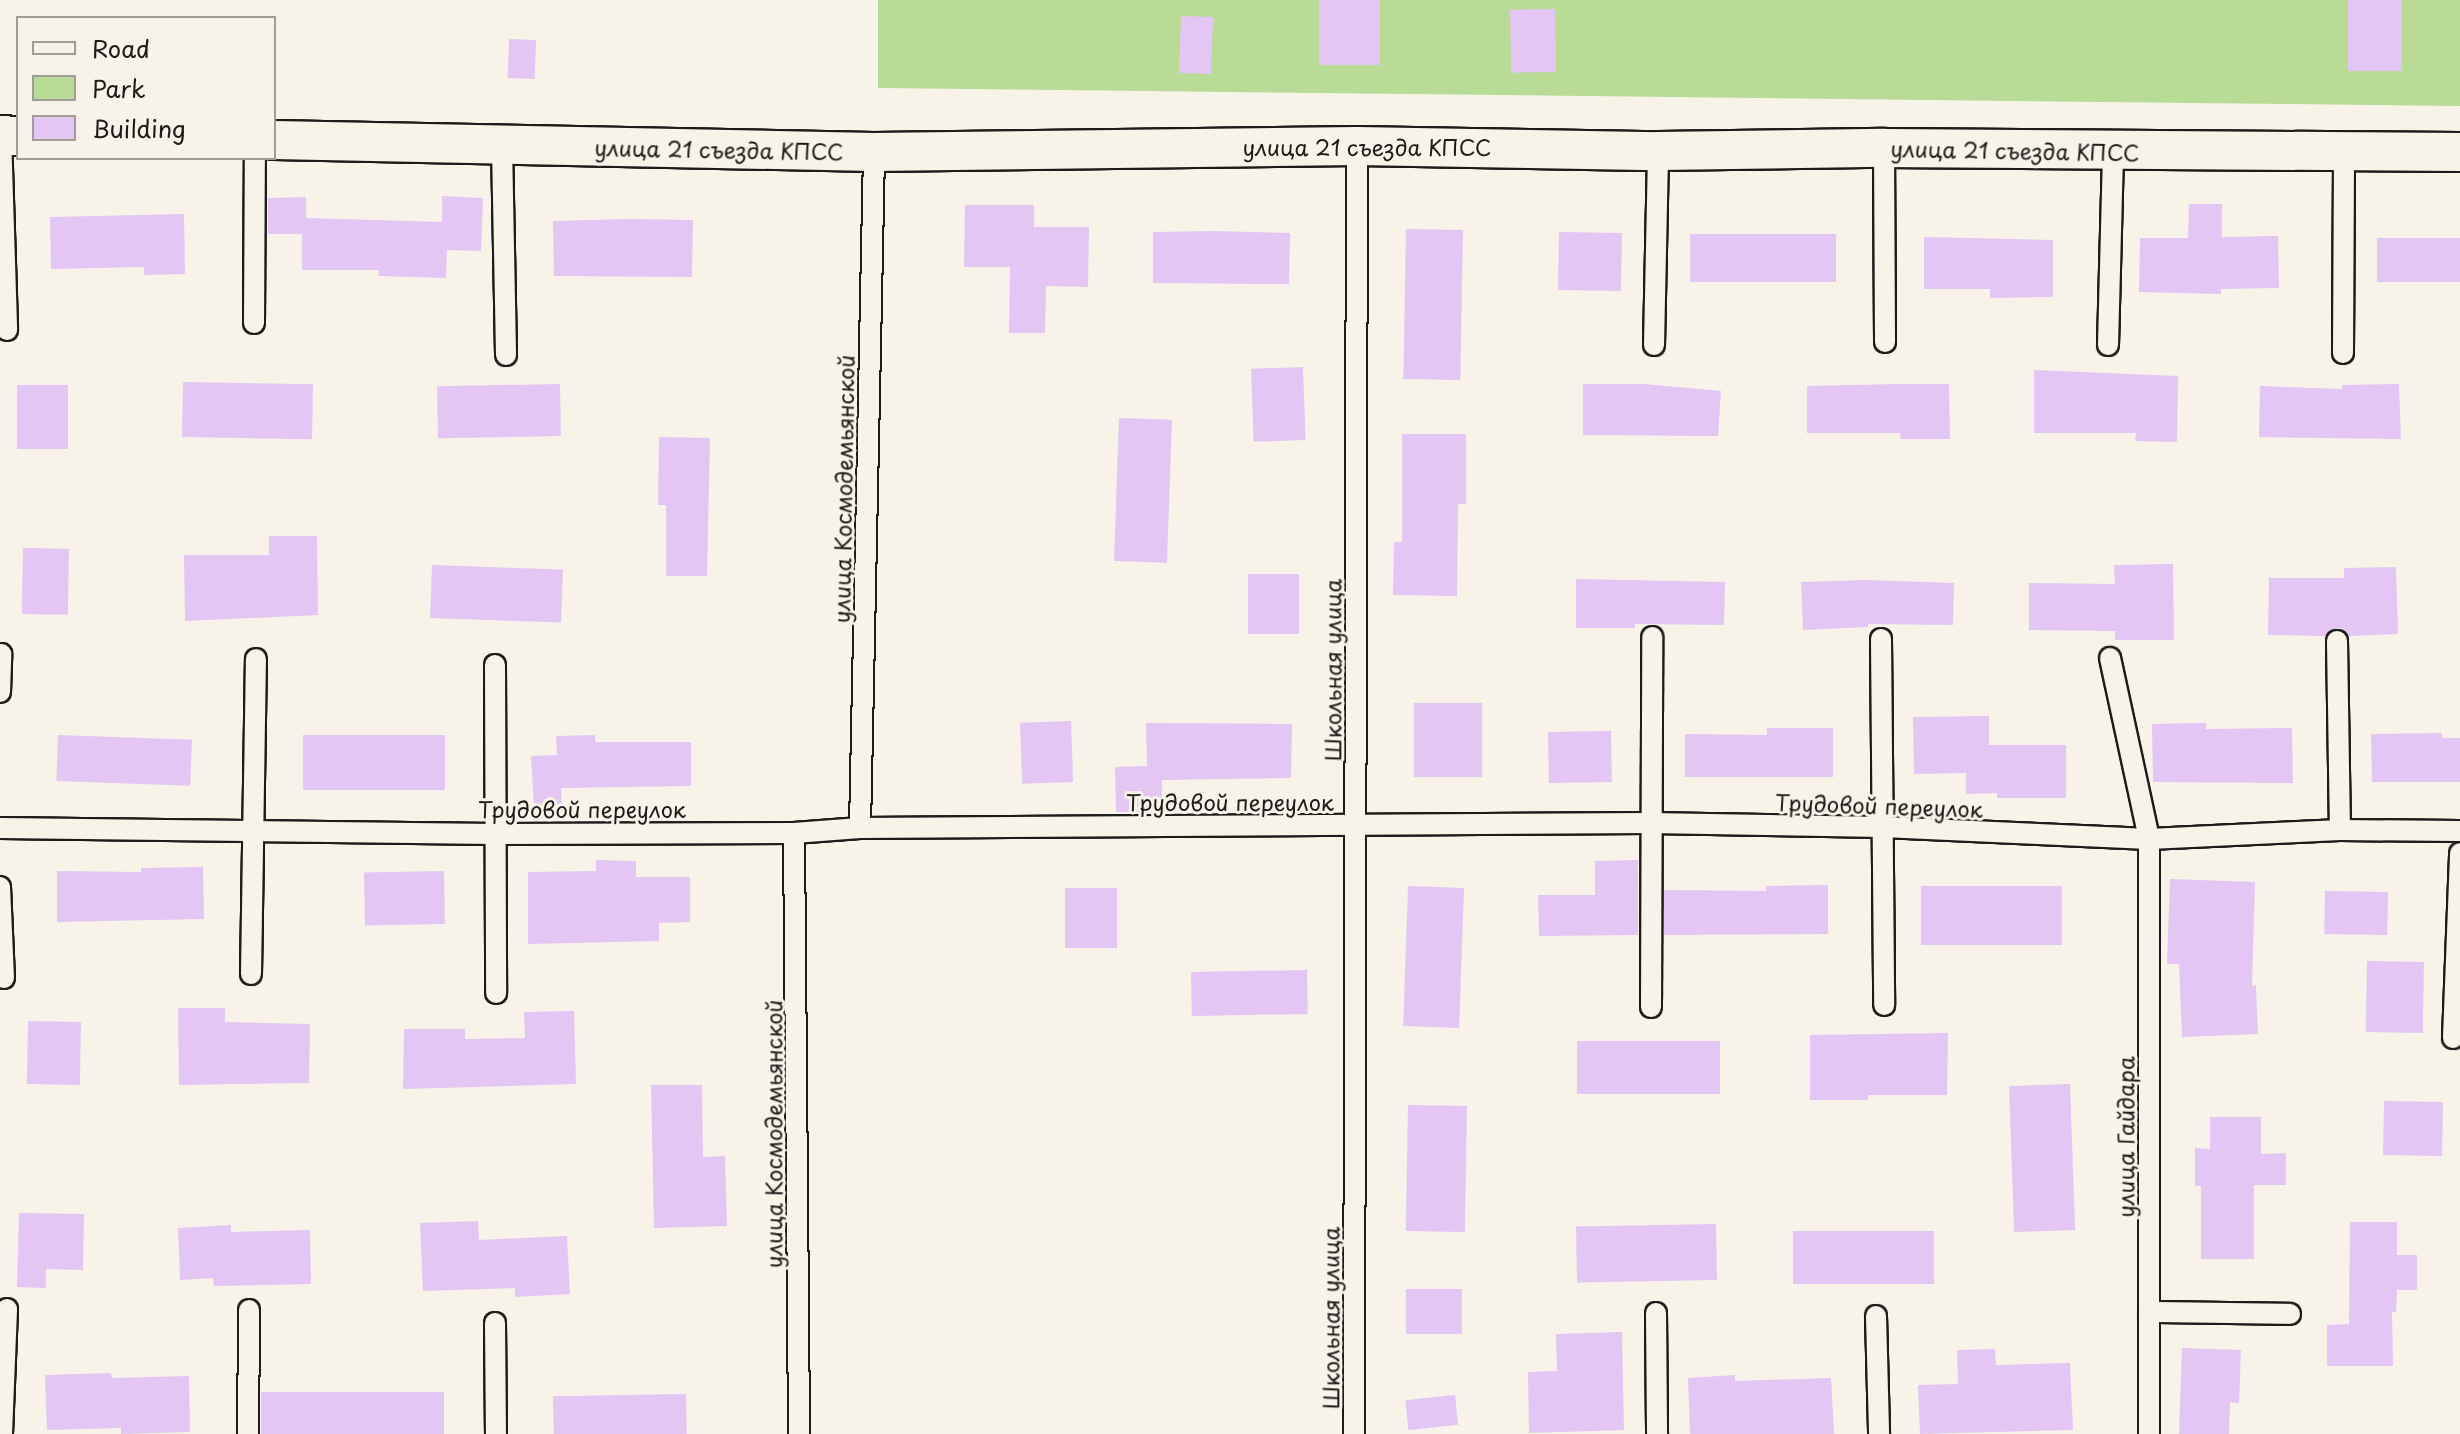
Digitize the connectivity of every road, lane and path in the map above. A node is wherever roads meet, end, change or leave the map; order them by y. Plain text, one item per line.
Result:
1 (0, 135) edge
2 (276, 140) edge
3 (502, 145) junction
4 (1357, 146) junction
5 (1884, 148) junction
6 (1658, 151) junction
7 (2113, 151) junction
8 (874, 152) junction
9 (2344, 152) junction
10 (2460, 152) edge
11 (255, 160) edge
12 (254, 323) dead end
13 (7, 330) dead end
14 (1885, 342) dead end
15 (1654, 345) dead end
16 (2108, 345) dead end
17 (2343, 353) dead end
18 (506, 355) dead end
19 (1652, 637) dead end
20 (1881, 639) dead end
21 (2337, 641) dead end
22 (1, 654) edge
23 (2110, 658) dead end
24 (256, 659) dead end
25 (495, 665) dead end
26 (0, 692) edge
27 (1650, 823) junction
28 (1355, 825) junction
29 (1883, 827) junction
30 (0, 828) edge
31 (860, 828) junction
32 (252, 830) junction
33 (2340, 830) junction
34 (2460, 831) edge
35 (794, 833) junction
36 (494, 834) junction
37 (2149, 839) junction
38 (2460, 853) edge
39 (0, 887) edge
40 (251, 974) dead end
41 (4, 978) dead end
42 (496, 993) dead end
43 (1884, 1005) dead end
44 (1651, 1007) dead end
45 (2453, 1038) dead end
46 (7, 1309) dead end
47 (249, 1310) dead end
48 (2149, 1312) junction
49 (1656, 1313) dead end
50 (2290, 1314) dead end
51 (1876, 1316) dead end
52 (495, 1323) dead end
53 (2, 1434) edge
54 (248, 1434) edge
55 (496, 1434) edge
56 (799, 1434) edge
57 (1354, 1434) edge
58 (1657, 1434) edge
59 (1879, 1434) edge
60 (2149, 1434) edge

1 - 13 lane
2 - 3 street, улица 21 съезда КПСС
3 - 8 street, улица 21 съезда КПСС
3 - 18 lane
4 - 6 street, улица 21 съезда КПСС
4 - 8 street, улица 21 съезда КПСС
4 - 28 lane, Школьная улица
5 - 6 street, улица 21 съезда КПСС
5 - 7 street, улица 21 съезда КПСС
5 - 14 lane
6 - 15 lane
7 - 9 street, улица 21 съезда КПСС
7 - 16 lane
8 - 31 lane, улица Космодемьянской
9 - 10 street, улица 21 съезда КПСС
9 - 17 lane
11 - 12 lane
19 - 27 lane
20 - 29 lane
21 - 33 lane
22 - 26 lane
23 - 37 lane, улица Гайдара
24 - 32 lane
25 - 36 lane
27 - 28 lane, Трудовой переулок
27 - 29 lane, Трудовой переулок
27 - 44 lane
28 - 31 lane, Трудовой переулок
28 - 57 lane, Школьная улица
29 - 37 lane, Трудовой переулок
29 - 43 lane
30 - 32 lane, Трудовой переулок
31 - 35 lane, Трудовой переулок
32 - 36 lane, Трудовой переулок
32 - 40 lane
33 - 34 lane, Трудовой переулок
33 - 37 lane, Трудовой переулок
35 - 36 lane, Трудовой переулок
35 - 56 lane, улица Космодемьянской
36 - 42 lane
37 - 48 lane, улица Гайдара
38 - 45 lane
39 - 41 lane
46 - 53 lane
47 - 54 lane
48 - 50 lane
48 - 60 lane, улица Гайдара
49 - 58 lane
51 - 59 lane
52 - 55 lane

